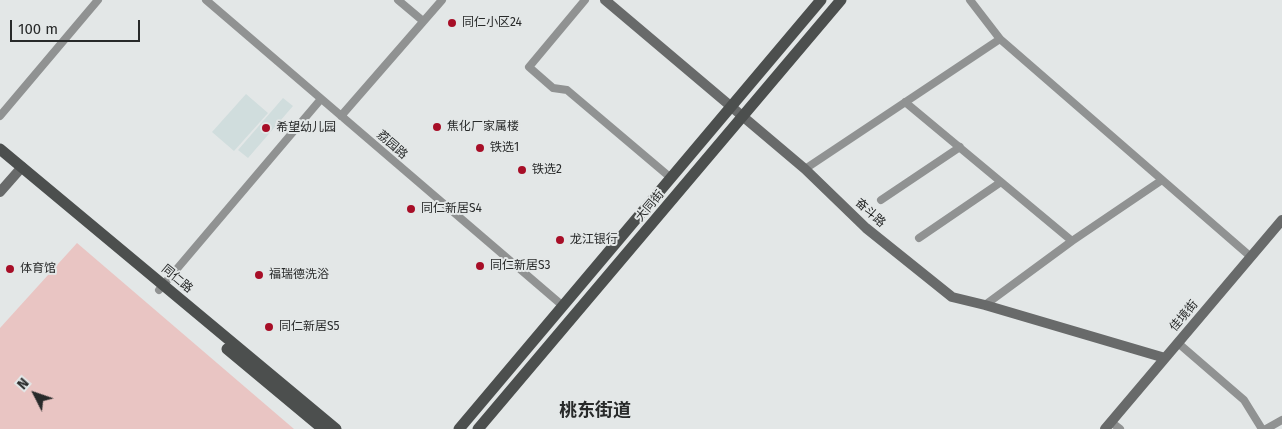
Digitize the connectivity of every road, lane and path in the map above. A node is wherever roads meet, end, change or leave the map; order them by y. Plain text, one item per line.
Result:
1 (98, 0) edge
2 (206, 0) edge
3 (398, 0) edge
4 (442, 0) edge
5 (585, 0) edge
6 (605, 0) edge
7 (821, 0) edge
8 (841, 0) edge
9 (970, 0) edge
10 (423, 21) junction
11 (1000, 39) junction
12 (321, 99) junction
13 (905, 102) junction
14 (732, 107) junction
15 (0, 116) edge
16 (341, 116) junction
17 (744, 116) junction
18 (960, 147) junction
19 (0, 148) edge
20 (0, 154) edge
21 (20, 169) junction
22 (805, 169) junction
23 (671, 178) junction
24 (1162, 180) junction
25 (1001, 182) junction
26 (0, 192) edge
27 (881, 200) dead end
28 (1282, 220) edge
29 (919, 238) dead end
30 (1072, 241) junction
31 (1251, 257) junction
32 (161, 288) junction
33 (986, 305) junction
34 (563, 306) junction
35 (1178, 343) junction
36 (1165, 358) junction
37 (1282, 420) edge
38 (1108, 425) edge
39 (323, 429) edge
40 (336, 429) edge
41 (458, 429) edge
42 (478, 429) edge
43 (1120, 429) edge
44 (1262, 429) edge
45 (1266, 429) edge

1 - 15 street
2 - 12 street, 荔园路
3 - 10 street
4 - 10 street
5 - 23 street
6 - 14 street, 奋斗路
7 - 14 main road, 大同街
8 - 17 main road, 大同街
9 - 11 street
10 - 16 street
11 - 13 street
11 - 24 street
12 - 16 street, 荔园路
12 - 32 street
13 - 18 street
13 - 22 street
14 - 17 street, 奋斗路
14 - 23 main road, 大同街
16 - 34 street, 荔园路
17 - 22 street, 奋斗路
17 - 42 main road, 大同街
18 - 25 street
18 - 27 street
19 - 21 main road, 同仁路
20 - 21 main road, 同仁路
21 - 26 street
21 - 32 main road, 同仁路
22 - 33 street, 奋斗路
23 - 34 main road, 大同街
24 - 30 street
24 - 31 street
25 - 29 street
25 - 30 street
28 - 31 street, 佳境街
30 - 33 street
31 - 35 street, 佳境街
32 - 39 main road, 同仁路
32 - 40 main road, 同仁路
33 - 36 street, 奋斗路
34 - 41 main road, 大同街
35 - 36 street, 佳境街
35 - 44 street
36 - 38 street, 佳境街
37 - 45 street
38 - 43 street

